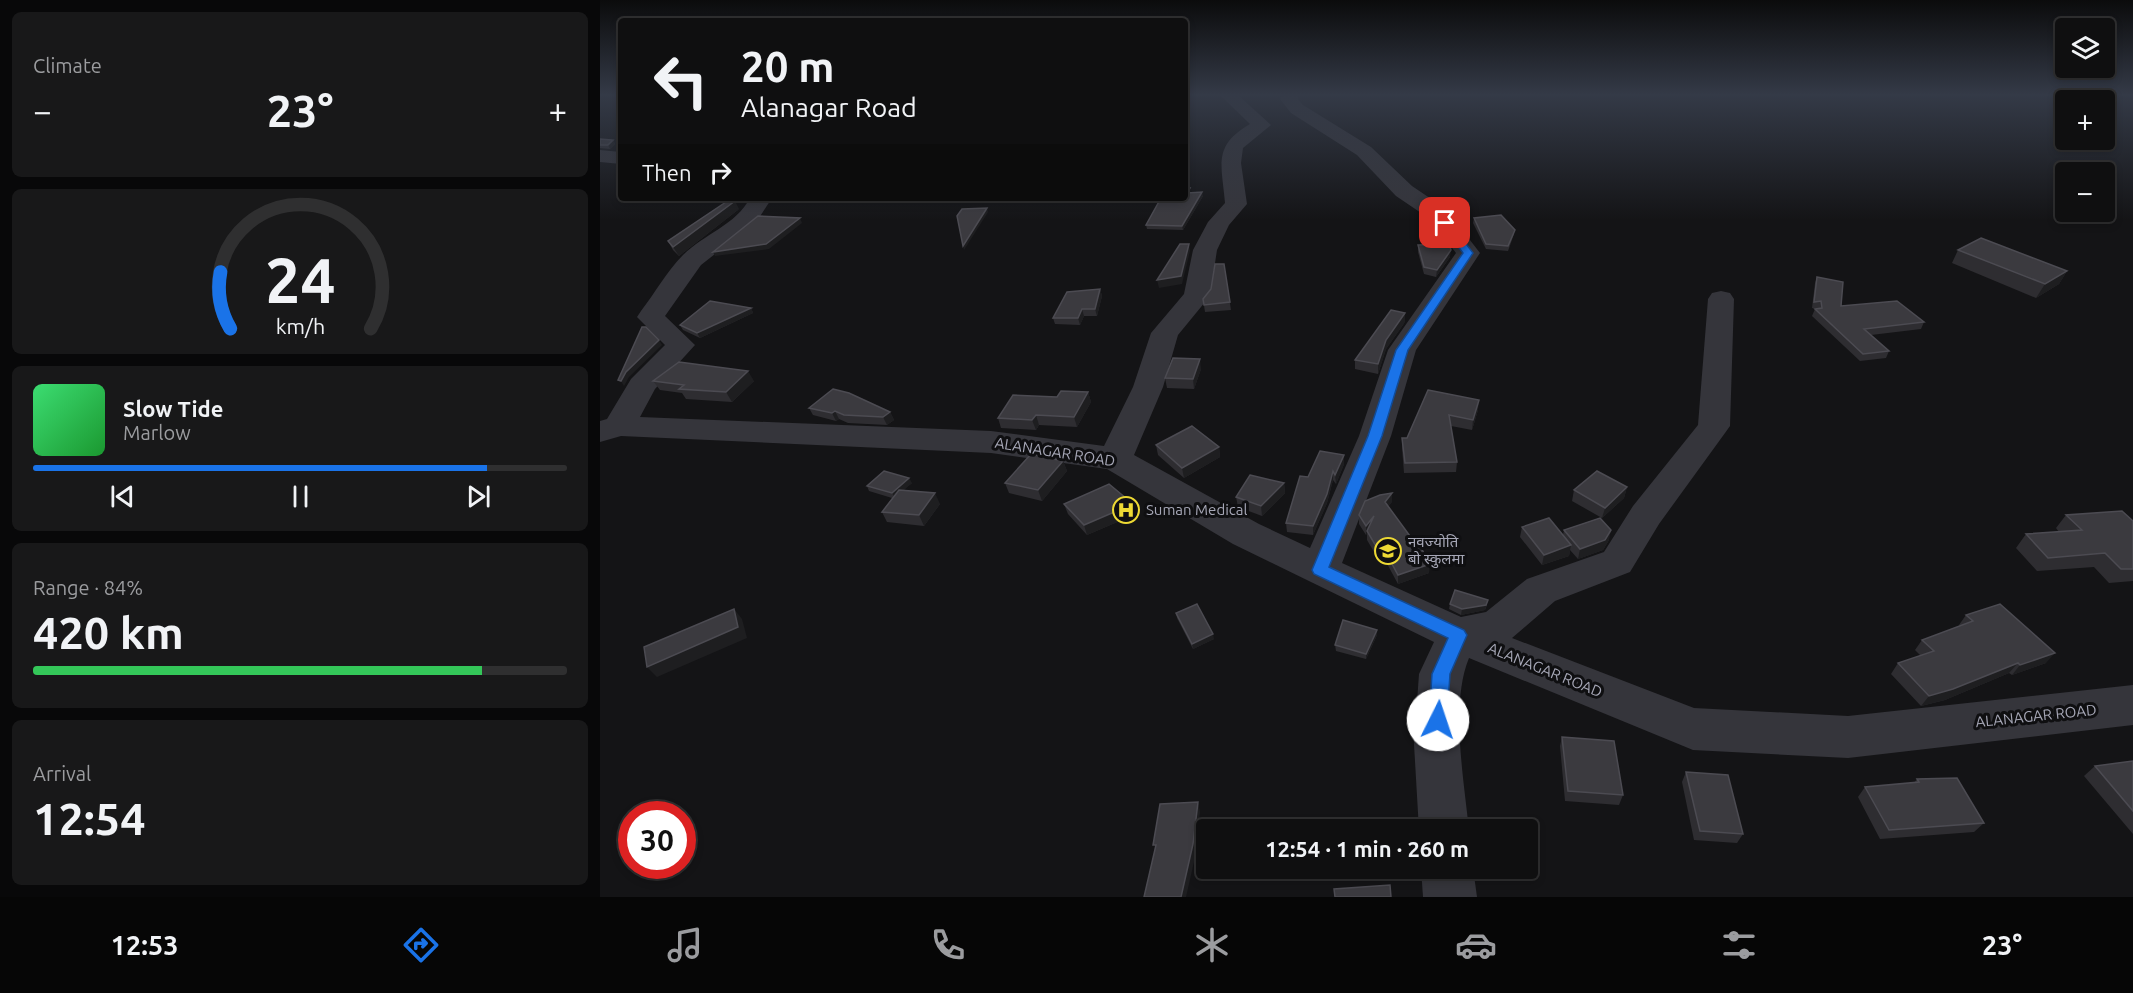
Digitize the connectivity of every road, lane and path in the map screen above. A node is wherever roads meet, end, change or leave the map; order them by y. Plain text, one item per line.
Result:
1 (1245, 136) edge
2 (1339, 136) edge
3 (600, 156) edge
4 (618, 158) edge
5 (760, 201) edge
6 (1721, 299) dead end
7 (610, 429) edge
8 (1115, 459) junction
9 (1320, 570) junction
10 (1458, 635) junction
11 (2133, 705) edge
12 (1443, 819) edge
13 (1448, 879) edge
14 (1450, 897) edge

1 - 8 street
2 - 9 street
3 - 4 street
5 - 7 street
6 - 10 street
7 - 8 street, ALANAGAR ROAD
8 - 9 street, ALANAGAR ROAD
9 - 10 street, ALANAGAR ROAD
10 - 11 street, ALANAGAR ROAD
10 - 12 street
13 - 14 street

